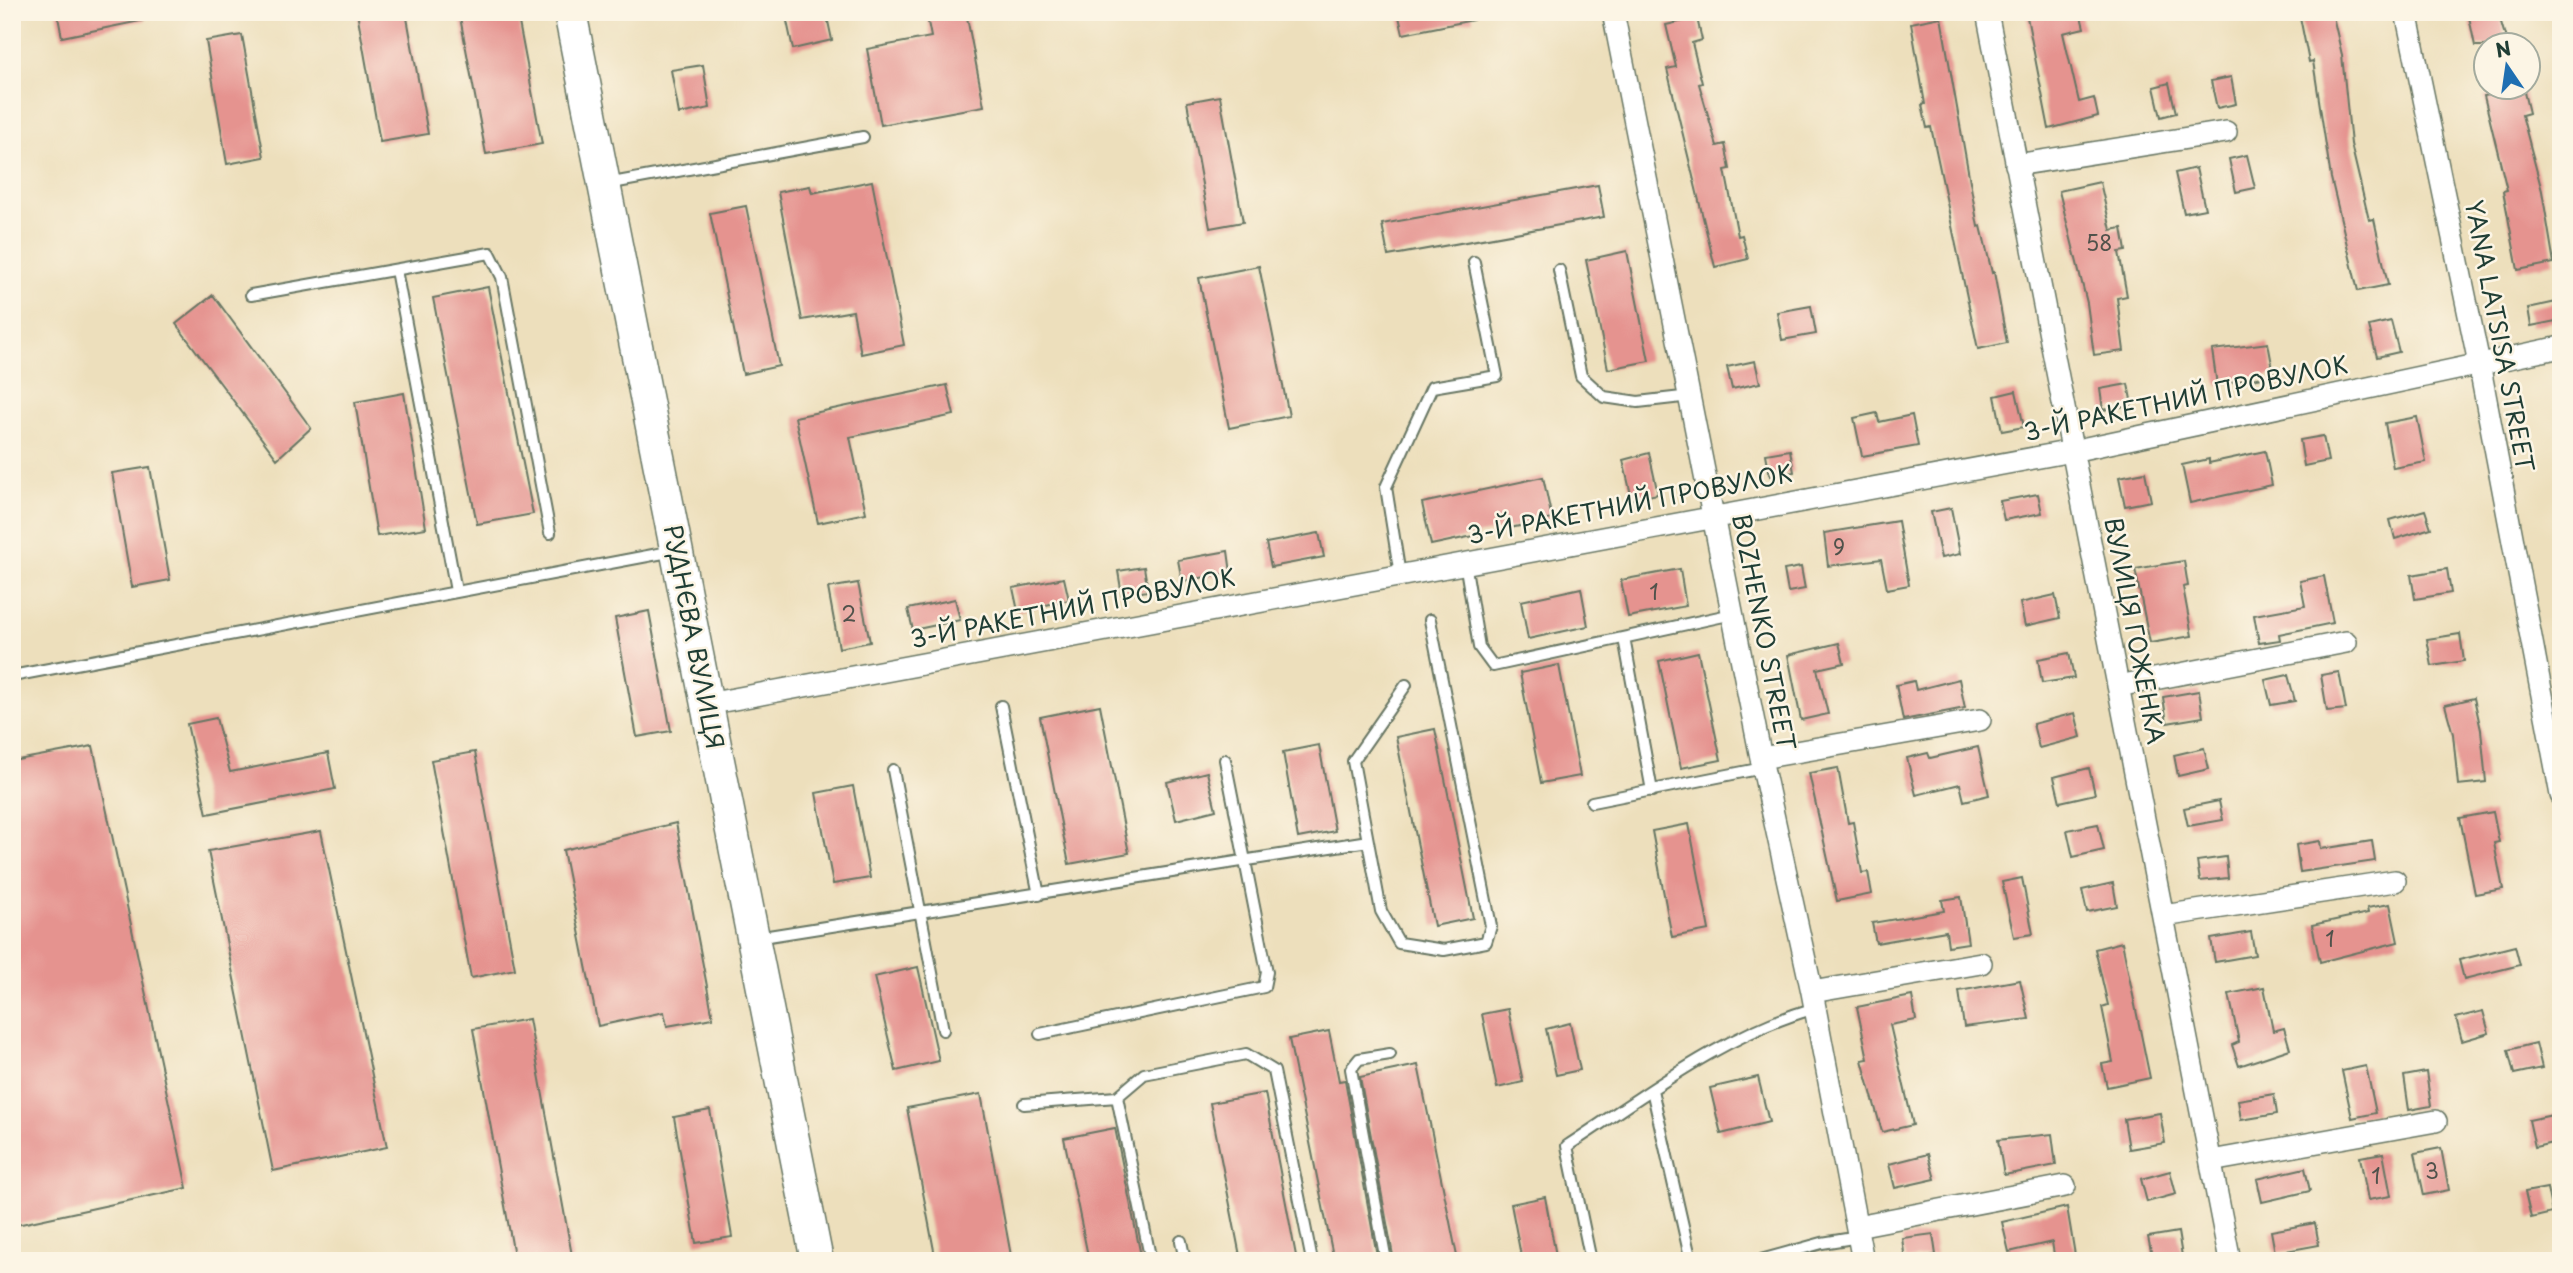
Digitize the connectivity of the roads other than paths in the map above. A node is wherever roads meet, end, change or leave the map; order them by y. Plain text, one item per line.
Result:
1 (570, 12) edge
2 (1613, 12) edge
3 (1987, 12) edge
4 (2406, 12) edge
5 (2226, 132) dead end
6 (863, 137) dead end
7 (2016, 165) junction
8 (604, 185) junction
9 (1474, 262) dead end
10 (396, 270) junction
11 (1559, 270) dead end
12 (251, 295) dead end
13 (2561, 347) edge
14 (2479, 363) junction
15 (1691, 396) junction
16 (2072, 451) junction
17 (1714, 516) junction
18 (551, 533) dead end
19 (677, 551) junction
20 (1465, 562) junction
21 (1400, 575) junction
22 (456, 591) junction
23 (1733, 614) junction
24 (1430, 620) dead end
25 (1624, 638) junction
26 (2346, 642) dead end
27 (12, 676) edge
28 (1406, 685) dead end
29 (2118, 685) junction
30 (707, 704) junction
31 (1001, 706) dead end
32 (1980, 720) dead end
33 (1225, 760) dead end
34 (1762, 763) junction
35 (893, 769) dead end
36 (1652, 791) junction
37 (2561, 795) edge
38 (1592, 802) dead end
39 (1368, 841) junction
40 (1245, 861) junction
41 (2395, 881) dead end
42 (1039, 895) junction
43 (920, 914) junction
44 (2163, 916) junction
45 (753, 939) junction
46 (1981, 963) dead end
47 (1814, 1000) junction
48 (943, 1030) dead end
49 (1040, 1034) dead end
50 (1390, 1054) dead end
51 (1651, 1090) junction
52 (1117, 1097) junction
53 (1024, 1104) dead end
54 (2437, 1121) dead end
55 (2211, 1161) junction
56 (2064, 1186) dead end
57 (1858, 1231) junction
58 (1181, 1241) dead end
59 (817, 1261) edge
60 (1151, 1261) edge
61 (1185, 1261) edge
62 (1312, 1261) edge
63 (1386, 1261) edge
64 (1591, 1261) edge
65 (1691, 1261) edge
66 (1757, 1261) edge
67 (1863, 1261) edge
68 (2231, 1261) edge

1 - 8 street, РУДНЄВА ВУЛИЦЯ
2 - 15 street, BOZHENKO STREET
3 - 7 street, ВУЛИЦЯ ГОЖЕНКА
4 - 14 street, YANA LATSISA STREET
5 - 7 street
6 - 8 lane
7 - 16 street, ВУЛИЦЯ ГОЖЕНКА
8 - 19 street, РУДНЄВА ВУЛИЦЯ
9 - 21 lane
10 - 12 lane
10 - 18 lane
10 - 22 lane
11 - 15 lane
13 - 14 street, 3-Й РАКЕТНИЙ ПРОВУЛОК
14 - 16 street, 3-Й РАКЕТНИЙ ПРОВУЛОК
14 - 37 street, YANA LATSISA STREET
15 - 17 street, BOZHENKO STREET
16 - 17 street, 3-Й РАКЕТНИЙ ПРОВУЛОК
16 - 29 street, ВУЛИЦЯ ГОЖЕНКА
17 - 20 street, 3-Й РАКЕТНИЙ ПРОВУЛОК
17 - 23 street, BOZHENKO STREET
19 - 22 lane
19 - 30 street, РУДНЄВА ВУЛИЦЯ
20 - 21 street, 3-Й РАКЕТНИЙ ПРОВУЛОК
20 - 25 lane
21 - 30 street, 3-Й РАКЕТНИЙ ПРОВУЛОК
22 - 27 lane
23 - 25 lane
23 - 34 street, BOZHENKO STREET
24 - 39 lane
25 - 36 lane
26 - 29 street
28 - 39 lane
29 - 44 street, ВУЛИЦЯ ГОЖЕНКА
30 - 45 street, РУДНЄВА ВУЛИЦЯ
31 - 42 lane
32 - 34 street
33 - 40 lane
34 - 36 lane
34 - 47 street, BOZHENKO STREET
35 - 43 lane
36 - 38 lane
39 - 40 lane
40 - 42 lane
40 - 49 lane
41 - 44 street
42 - 43 lane
43 - 45 lane
43 - 48 lane
44 - 55 street, ВУЛИЦЯ ГОЖЕНКА
45 - 59 street, РУДНЄВА ВУЛИЦЯ
46 - 47 street
47 - 51 lane
47 - 57 street, BOZHENKO STREET
50 - 63 lane
51 - 64 lane
51 - 65 lane
52 - 53 lane
52 - 60 lane
52 - 62 lane
54 - 55 street
55 - 68 street, ВУЛИЦЯ ГОЖЕНКА
56 - 57 street
57 - 66 lane
57 - 67 street, BOZHENKO STREET
58 - 61 lane

